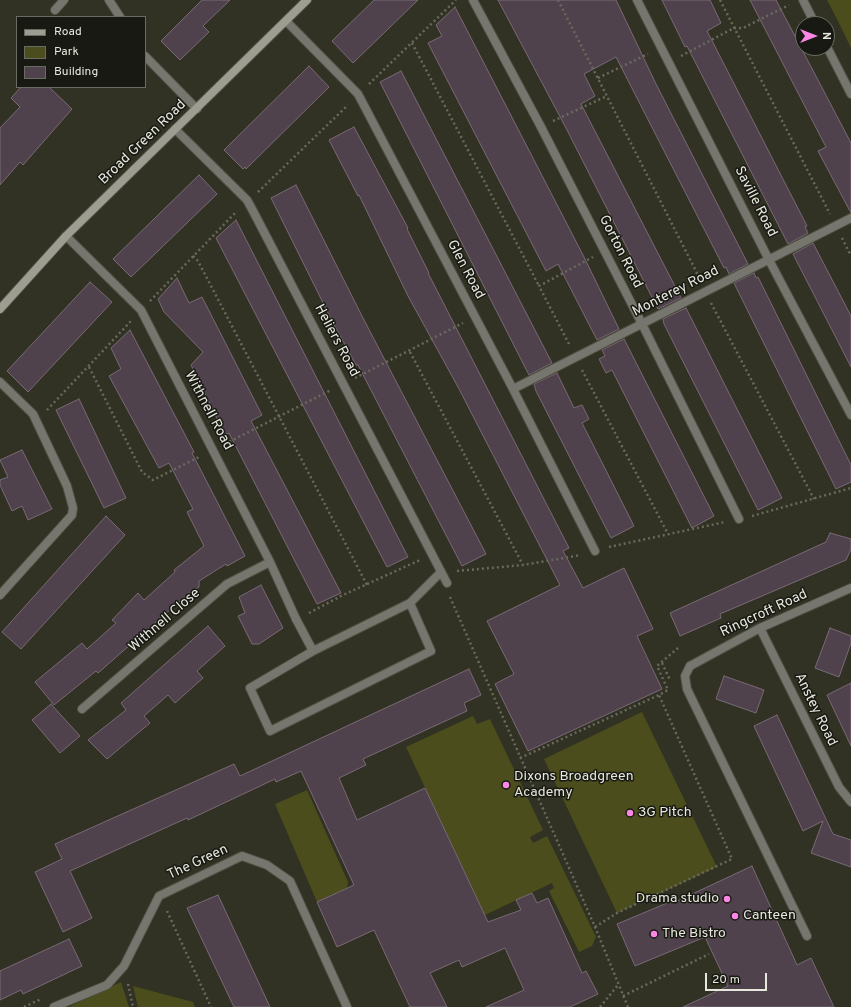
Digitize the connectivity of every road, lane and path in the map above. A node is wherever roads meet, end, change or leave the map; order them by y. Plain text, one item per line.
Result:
1 (64, 0) edge
2 (108, 0) edge
3 (307, 0) edge
4 (456, 0) edge
5 (473, 0) edge
6 (558, 0) edge
7 (637, 0) edge
8 (720, 0) edge
9 (803, 0) edge
10 (792, 3) dead end
11 (55, 10) dead end
12 (119, 16) edge
13 (811, 16) edge
14 (286, 21) junction
15 (734, 28) junction
16 (412, 43) junction
17 (661, 48) junction
18 (832, 56) edge
19 (146, 57) edge
20 (669, 62) junction
21 (598, 78) junction
22 (358, 94) junction
23 (851, 94) edge
24 (607, 96) junction
25 (197, 109) junction
26 (541, 127) junction
27 (175, 129) junction
28 (247, 200) junction
29 (851, 218) edge
30 (836, 226) junction
31 (66, 236) junction
32 (604, 251) junction
33 (193, 256) junction
34 (851, 256) edge
35 (769, 260) junction
36 (539, 286) junction
37 (705, 292) junction
38 (0, 309) edge
39 (141, 310) junction
40 (475, 318) junction
41 (642, 324) junction
42 (410, 351) junction
43 (576, 357) junction
44 (89, 367) junction
45 (0, 382) edge
46 (344, 384) junction
47 (513, 389) junction
48 (851, 415) edge
49 (279, 416) junction
50 (34, 417) junction
51 (214, 450) junction
52 (851, 488) edge
53 (814, 499) junction
54 (739, 519) junction
55 (668, 534) junction
56 (595, 551) junction
57 (432, 555) junction
58 (270, 562) junction
59 (523, 565) junction
60 (441, 572) junction
61 (447, 583) joint
62 (367, 585) junction
63 (851, 588) edge
64 (0, 595) edge
65 (410, 603) junction
66 (296, 619) junction
67 (760, 628) junction
68 (678, 648) dead end
69 (313, 651) junction
70 (659, 694) junction
71 (82, 709) dead end
72 (520, 758) junction
73 (851, 802) edge
74 (159, 896) junction
75 (595, 927) junction
76 (807, 936) dead end
77 (709, 954) dead end
78 (124, 966) junction
79 (618, 985) junction
80 (623, 996) junction
81 (54, 1007) edge
82 (132, 1007) edge
83 (211, 1007) edge
84 (347, 1007) edge
85 (600, 1007) edge
86 (628, 1007) edge

1 - 11 street
2 - 12 street
3 - 14 main road, Broad Green Road
4 - 16 path
5 - 26 street, Gorton Road
6 - 21 path
7 - 17 street, Saville Road
8 - 15 path
9 - 13 street
10 - 15 path
14 - 22 street, Glen Road
14 - 25 main road, Broad Green Road
15 - 20 path
15 - 30 path
16 - 22 path
16 - 36 path
17 - 20 street, Saville Road
17 - 21 path
18 - 23 street
19 - 25 street
20 - 35 street, Saville Road
21 - 24 path
22 - 28 path
22 - 40 street, Glen Road
24 - 26 path
24 - 37 path
25 - 27 main road, Broad Green Road
26 - 32 street, Gorton Road
27 - 28 street, Heliers Road
27 - 31 main road, Broad Green Road
28 - 33 path
28 - 46 street, Heliers Road
29 - 30 street, Monterey Road
30 - 34 path
30 - 35 street, Monterey Road
31 - 38 main road, Broad Green Road
31 - 39 street, Withnell Road
32 - 36 path
32 - 41 street, Gorton Road
33 - 39 path
33 - 49 path
35 - 37 street, Monterey Road
35 - 48 street, Saville Road
36 - 43 path
37 - 41 street, Monterey Road
37 - 53 path
39 - 44 path
39 - 51 street, Withnell Road
40 - 42 path
40 - 47 street, Glen Road
41 - 43 street, Monterey Road
41 - 54 street, Gorton Road
42 - 46 path
42 - 59 path
43 - 47 street, Monterey Road
43 - 55 path
44 - 50 path
44 - 51 path
45 - 50 street
46 - 49 path
46 - 57 street, Heliers Road
47 - 56 street, Glen Road
49 - 51 path
49 - 62 path
50 - 64 street
51 - 58 street, Withnell Road
52 - 53 path
53 - 54 path
54 - 55 path
55 - 56 path
56 - 59 path
57 - 60 street, Heliers Road
57 - 62 path
58 - 66 street, Withnell Road
58 - 71 street, Withnell Close
59 - 60 path
60 - 61 street, Heliers Road
60 - 65 street
61 - 72 path
62 - 66 path
63 - 67 street, Ringcroft Road
65 - 69 street
65 - 69 street
66 - 69 street, Withnell Road
67 - 73 street, Anstey Road
67 - 76 street, Ringcroft Road
68 - 70 path
70 - 72 path
70 - 75 path
72 - 75 path
74 - 78 street, The Green
74 - 83 path
74 - 84 street, The Green
75 - 79 path
77 - 80 path
78 - 81 street, The Green
78 - 82 path
79 - 80 path
79 - 85 path
80 - 86 path

